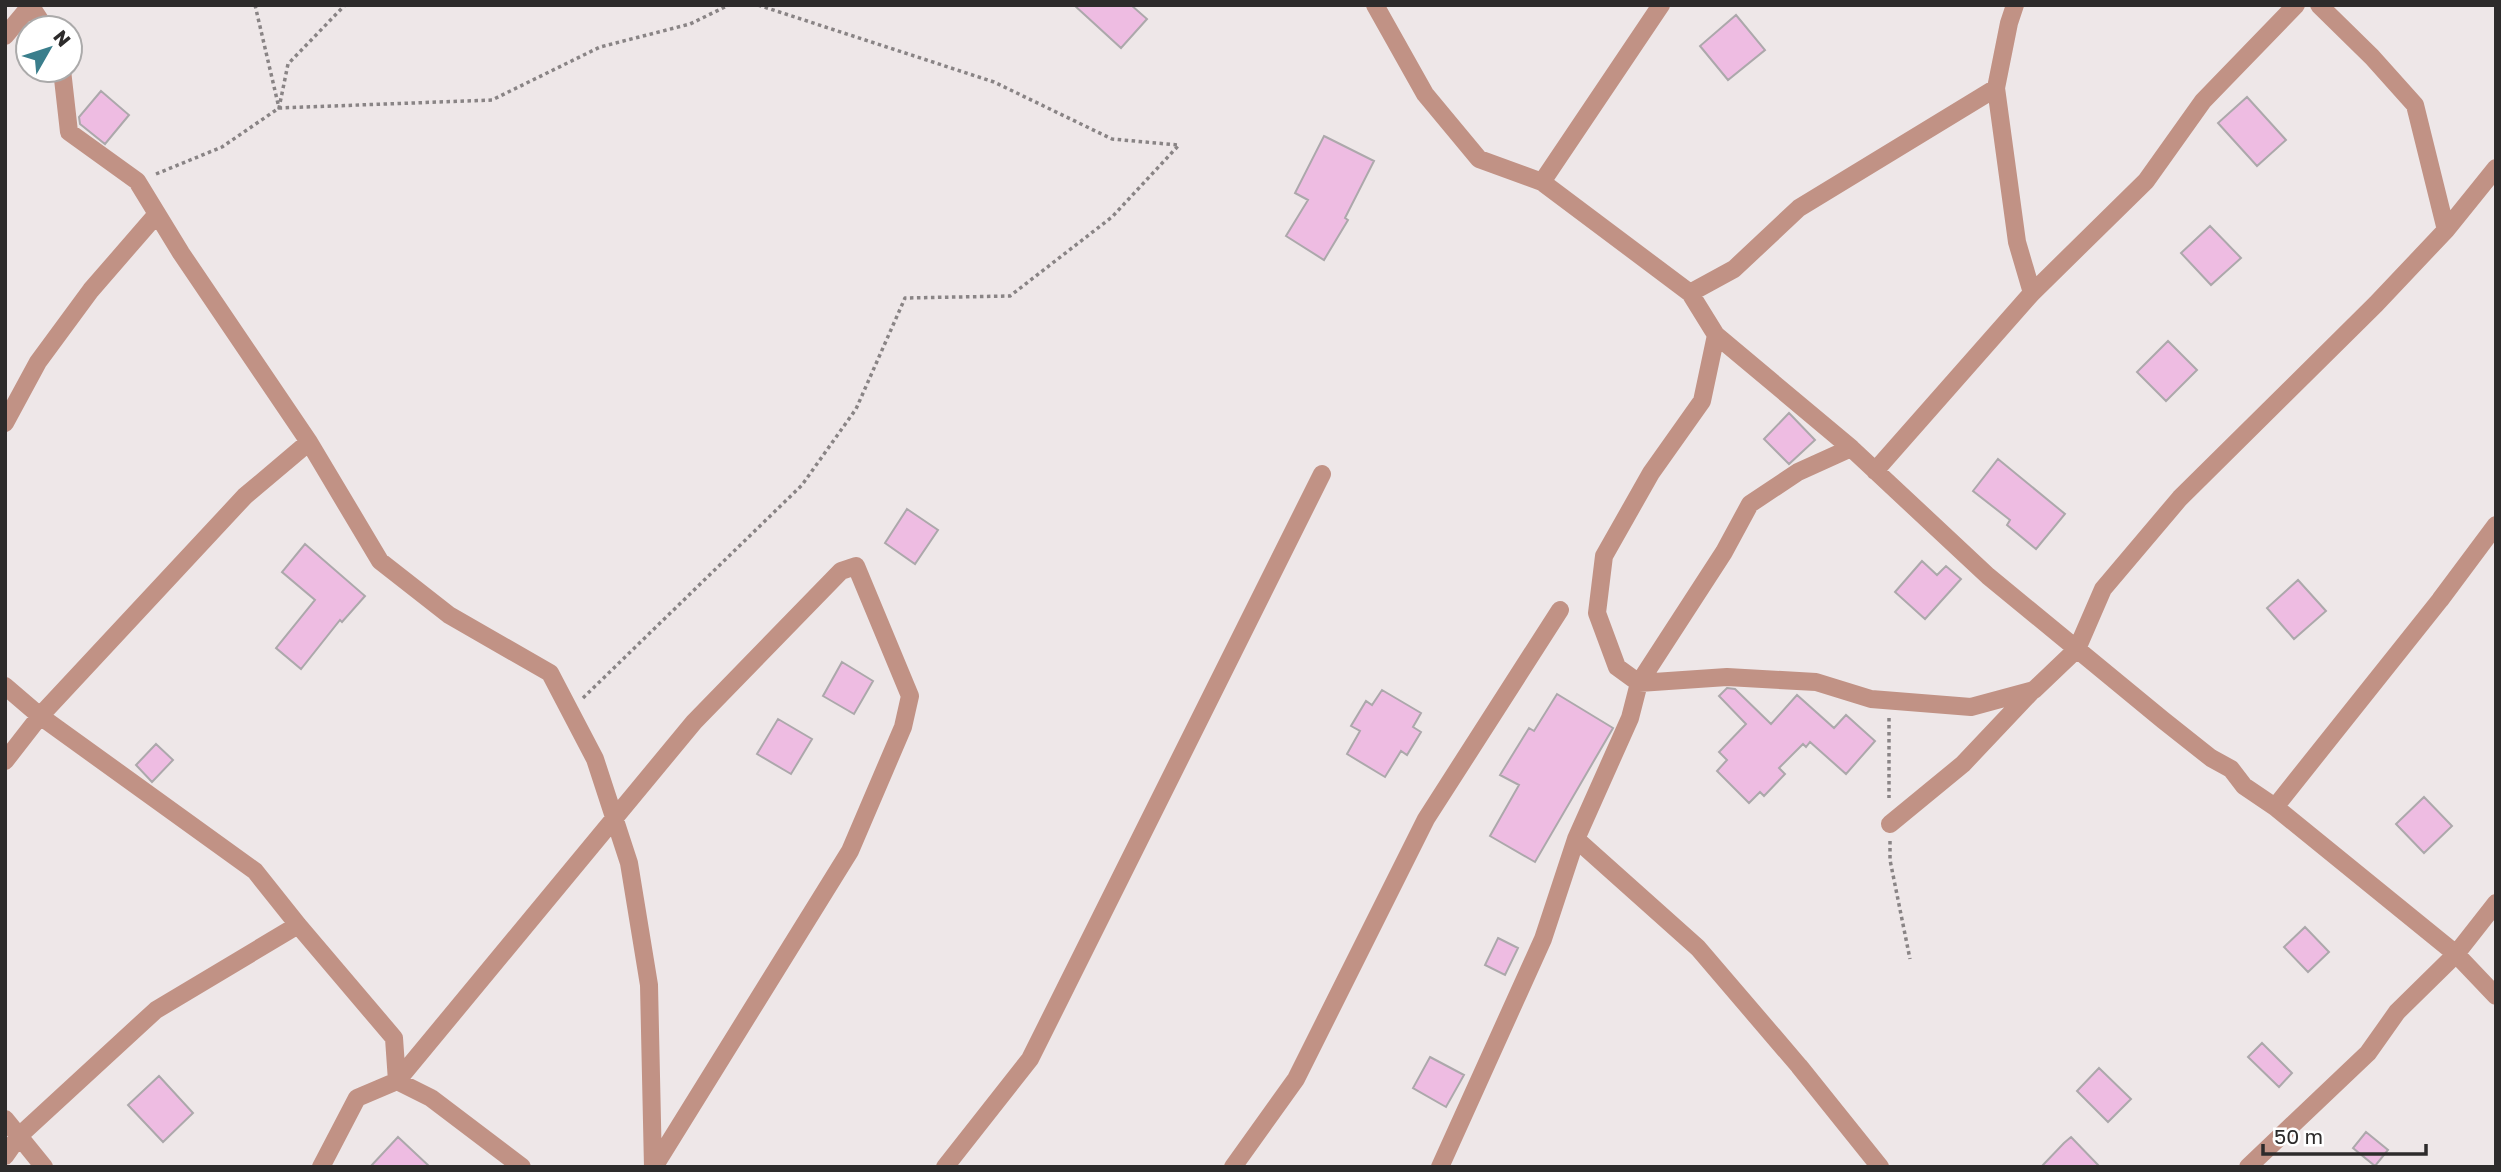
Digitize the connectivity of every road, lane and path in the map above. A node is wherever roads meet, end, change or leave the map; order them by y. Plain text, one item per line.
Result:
1 (255, 5) edge
2 (345, 5) edge
3 (729, 5) edge
4 (758, 5) edge
5 (1375, 5) edge
6 (1661, 5) edge
7 (2015, 5) edge
8 (2296, 5) edge
9 (2319, 5) edge
10 (31, 6) edge
11 (5, 36) edge
12 (64, 84) edge
13 (1996, 88) junction
14 (279, 108) junction
15 (2496, 168) edge
16 (138, 181) junction
17 (1542, 182) junction
18 (158, 214) junction
19 (2445, 230) junction
20 (1690, 293) junction
21 (2032, 293) junction
22 (1716, 335) junction
23 (5, 423) edge
24 (310, 442) junction
25 (1851, 449) junction
26 (1875, 471) junction
27 (1322, 474) dead end
28 (2496, 525) edge
29 (1560, 610) dead end
30 (2077, 649) junction
31 (1639, 683) junction
32 (5, 686) edge
33 (2034, 690) junction
34 (570, 711) junction
35 (40, 716) junction
36 (5, 761) edge
37 (2276, 807) junction
38 (614, 816) junction
39 (1890, 824) dead end
40 (1576, 839) junction
41 (2496, 903) edge
42 (298, 925) junction
43 (2456, 954) junction
44 (2496, 996) edge
45 (397, 1081) junction
46 (5, 1119) edge
47 (19, 1136) junction
48 (5, 1156) edge
49 (44, 1167) edge
50 (321, 1167) edge
51 (522, 1167) edge
52 (654, 1167) edge
53 (945, 1167) edge
54 (1233, 1167) edge
55 (1440, 1167) edge
56 (1880, 1167) edge
57 (2248, 1167) edge

1 - 14 path
2 - 14 path
3 - 14 path
4 - 34 path
5 - 17 street
6 - 17 street
7 - 13 street
8 - 21 street
9 - 19 street
10 - 11 street
12 - 16 street
13 - 20 street
13 - 21 street
14 - 16 path
15 - 19 street
16 - 18 street
17 - 20 street
18 - 23 street
18 - 24 street
19 - 30 street
20 - 22 street
21 - 26 street
22 - 25 street
22 - 31 street
24 - 34 street
24 - 35 street
25 - 26 street
25 - 31 street
26 - 30 street
27 - 53 street
28 - 37 street
29 - 54 street
30 - 33 street
30 - 37 street
31 - 33 street
31 - 40 street
32 - 35 street
33 - 39 street
34 - 38 street
35 - 36 street
35 - 42 street
37 - 43 street
38 - 45 street
38 - 52 street
38 - 52 street
40 - 55 street
40 - 56 street
41 - 43 street
42 - 45 street
42 - 47 street
43 - 44 street
43 - 57 street
45 - 50 street
45 - 51 street
46 - 47 street
47 - 48 street
47 - 49 street

